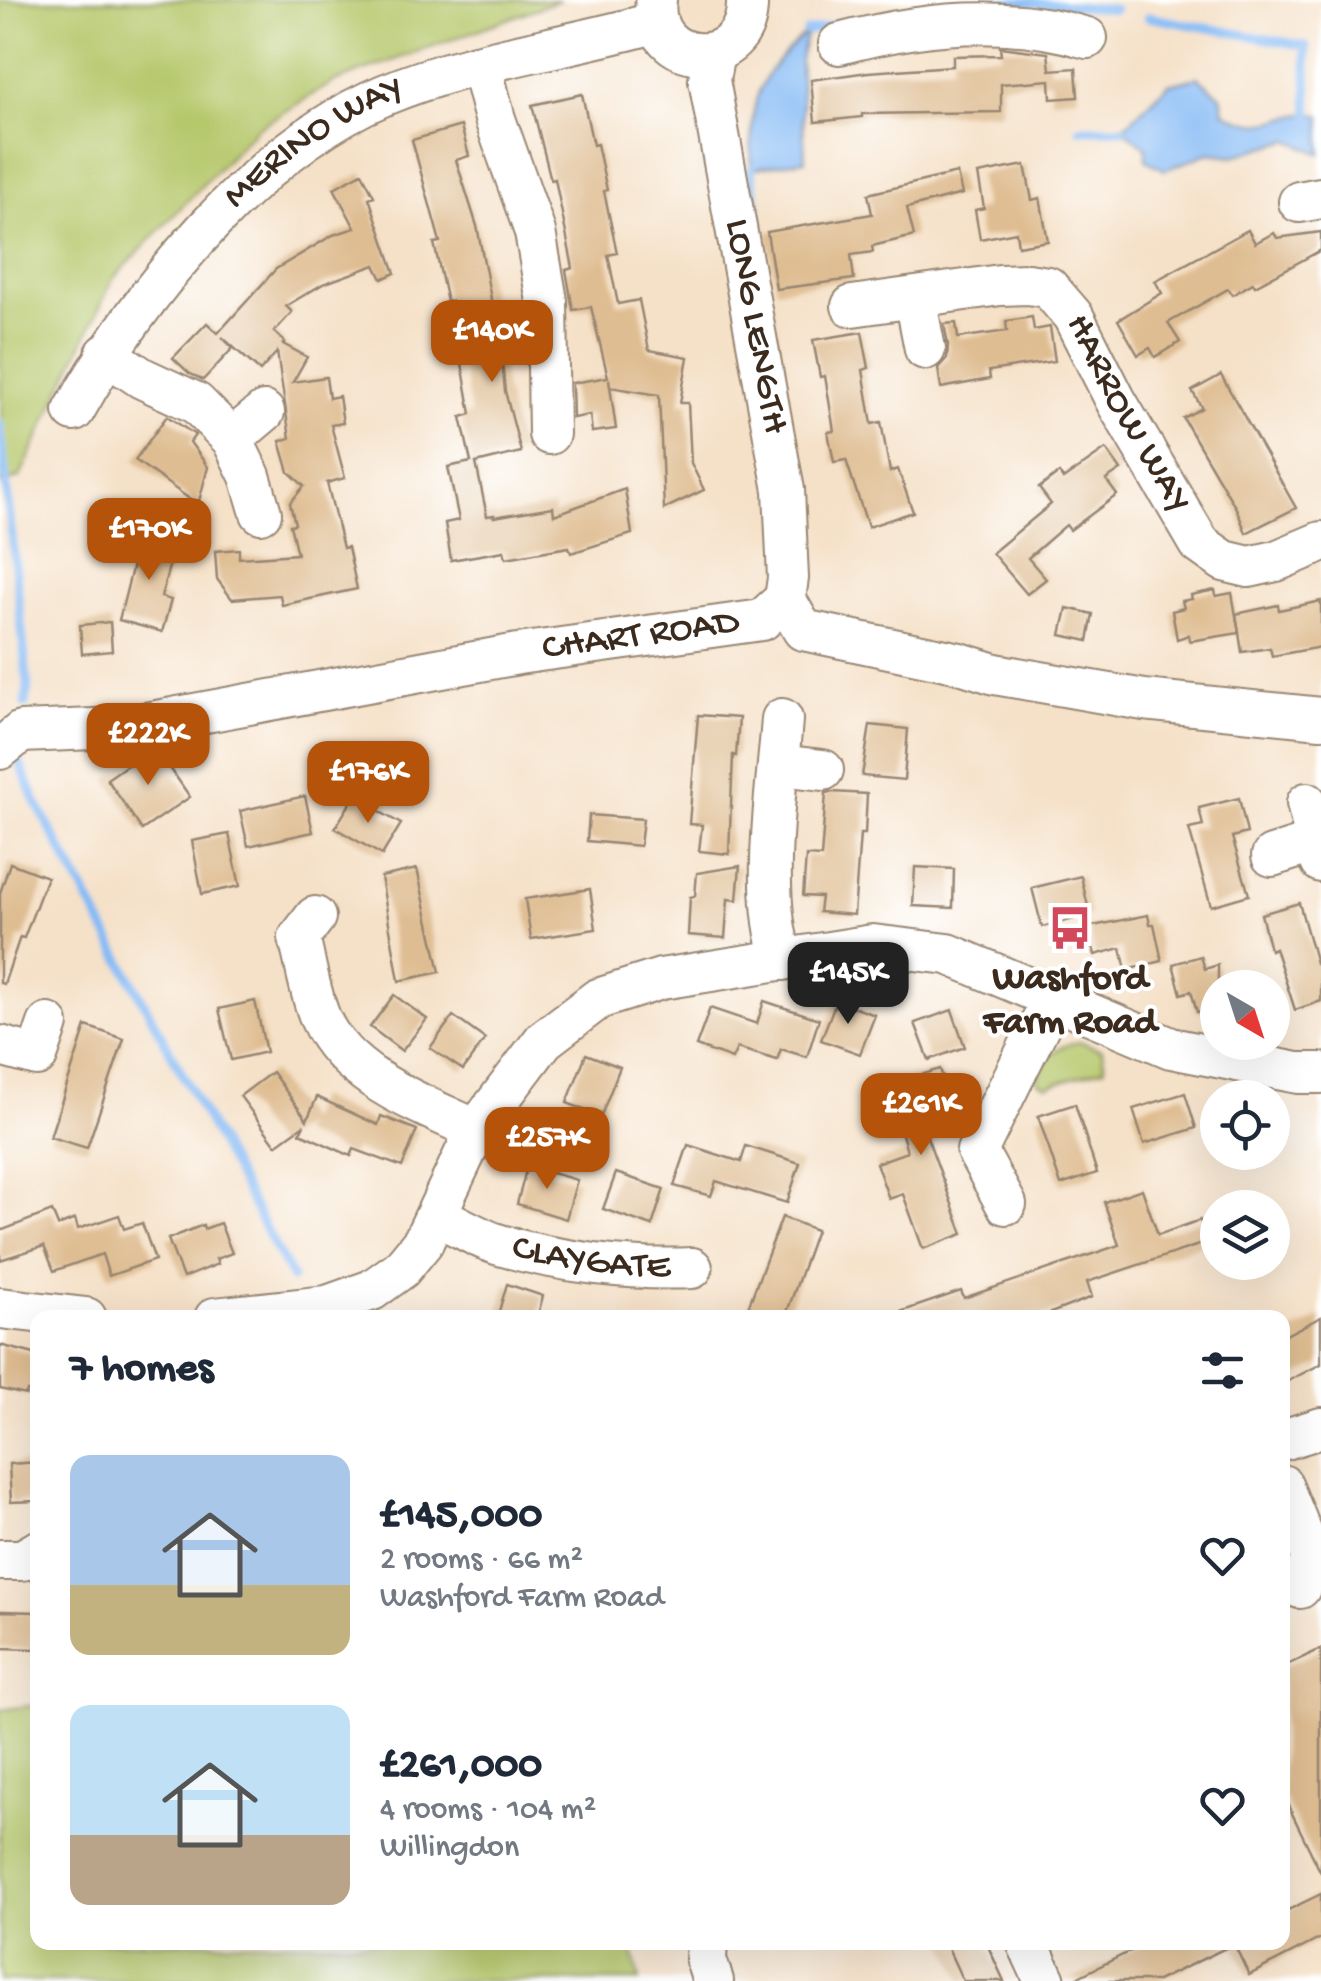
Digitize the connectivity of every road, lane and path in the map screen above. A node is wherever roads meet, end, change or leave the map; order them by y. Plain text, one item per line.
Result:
1 (747, 0) edge
2 (980, 10) edge
3 (656, 11) edge
4 (1087, 38) dead end
5 (839, 44) dead end
6 (714, 52) junction
7 (480, 66) junction
8 (916, 298) junction
9 (852, 306) dead end
10 (925, 348) dead end
11 (106, 354) junction
12 (74, 412) dead end
13 (264, 412) dead end
14 (549, 434) dead end
15 (232, 439) junction
16 (261, 513) dead end
17 (1321, 542) edge
18 (785, 599) junction
19 (782, 718) dead end
20 (1321, 718) edge
21 (0, 749) edge
22 (779, 765) junction
23 (823, 770) dead end
24 (1315, 836) edge
25 (1272, 856) dead end
26 (315, 917) dead end
27 (783, 960) junction
28 (1054, 998) junction
29 (48, 1024) dead end
30 (0, 1046) edge
31 (1321, 1073) edge
32 (476, 1130) junction
33 (1006, 1204) dead end
34 (437, 1216) junction
35 (692, 1268) dead end
36 (0, 1308) edge
37 (290, 1310) edge
38 (30, 1311) edge
39 (1321, 1428) edge
40 (1290, 1438) edge
41 (1290, 1504) edge
42 (30, 1556) edge
43 (0, 1560) edge
44 (1300, 1588) dead end
45 (707, 1950) edge
46 (1030, 1950) edge
47 (713, 1981) edge
48 (1045, 1981) edge

1 - 6 street
2 - 4 street
2 - 5 street
3 - 6 street
3 - 7 street, MERINO WAY
6 - 18 street, LONG LENGTH
7 - 11 street, MERINO WAY
7 - 14 street
8 - 9 street, HARROW WAY
8 - 10 street
8 - 17 street, HARROW WAY
11 - 12 street, MERINO WAY
11 - 15 street
13 - 15 street
15 - 16 street
18 - 20 street, CHART ROAD
18 - 21 street, CHART ROAD
19 - 22 street
22 - 23 street
22 - 27 street
24 - 25 street
26 - 32 street
27 - 28 street
27 - 32 street
28 - 31 street
28 - 33 street
29 - 30 street
32 - 34 street
34 - 35 street, CLAYGATE
34 - 37 street
36 - 38 street
39 - 40 street
41 - 44 street
42 - 43 street
45 - 47 street
46 - 48 street

